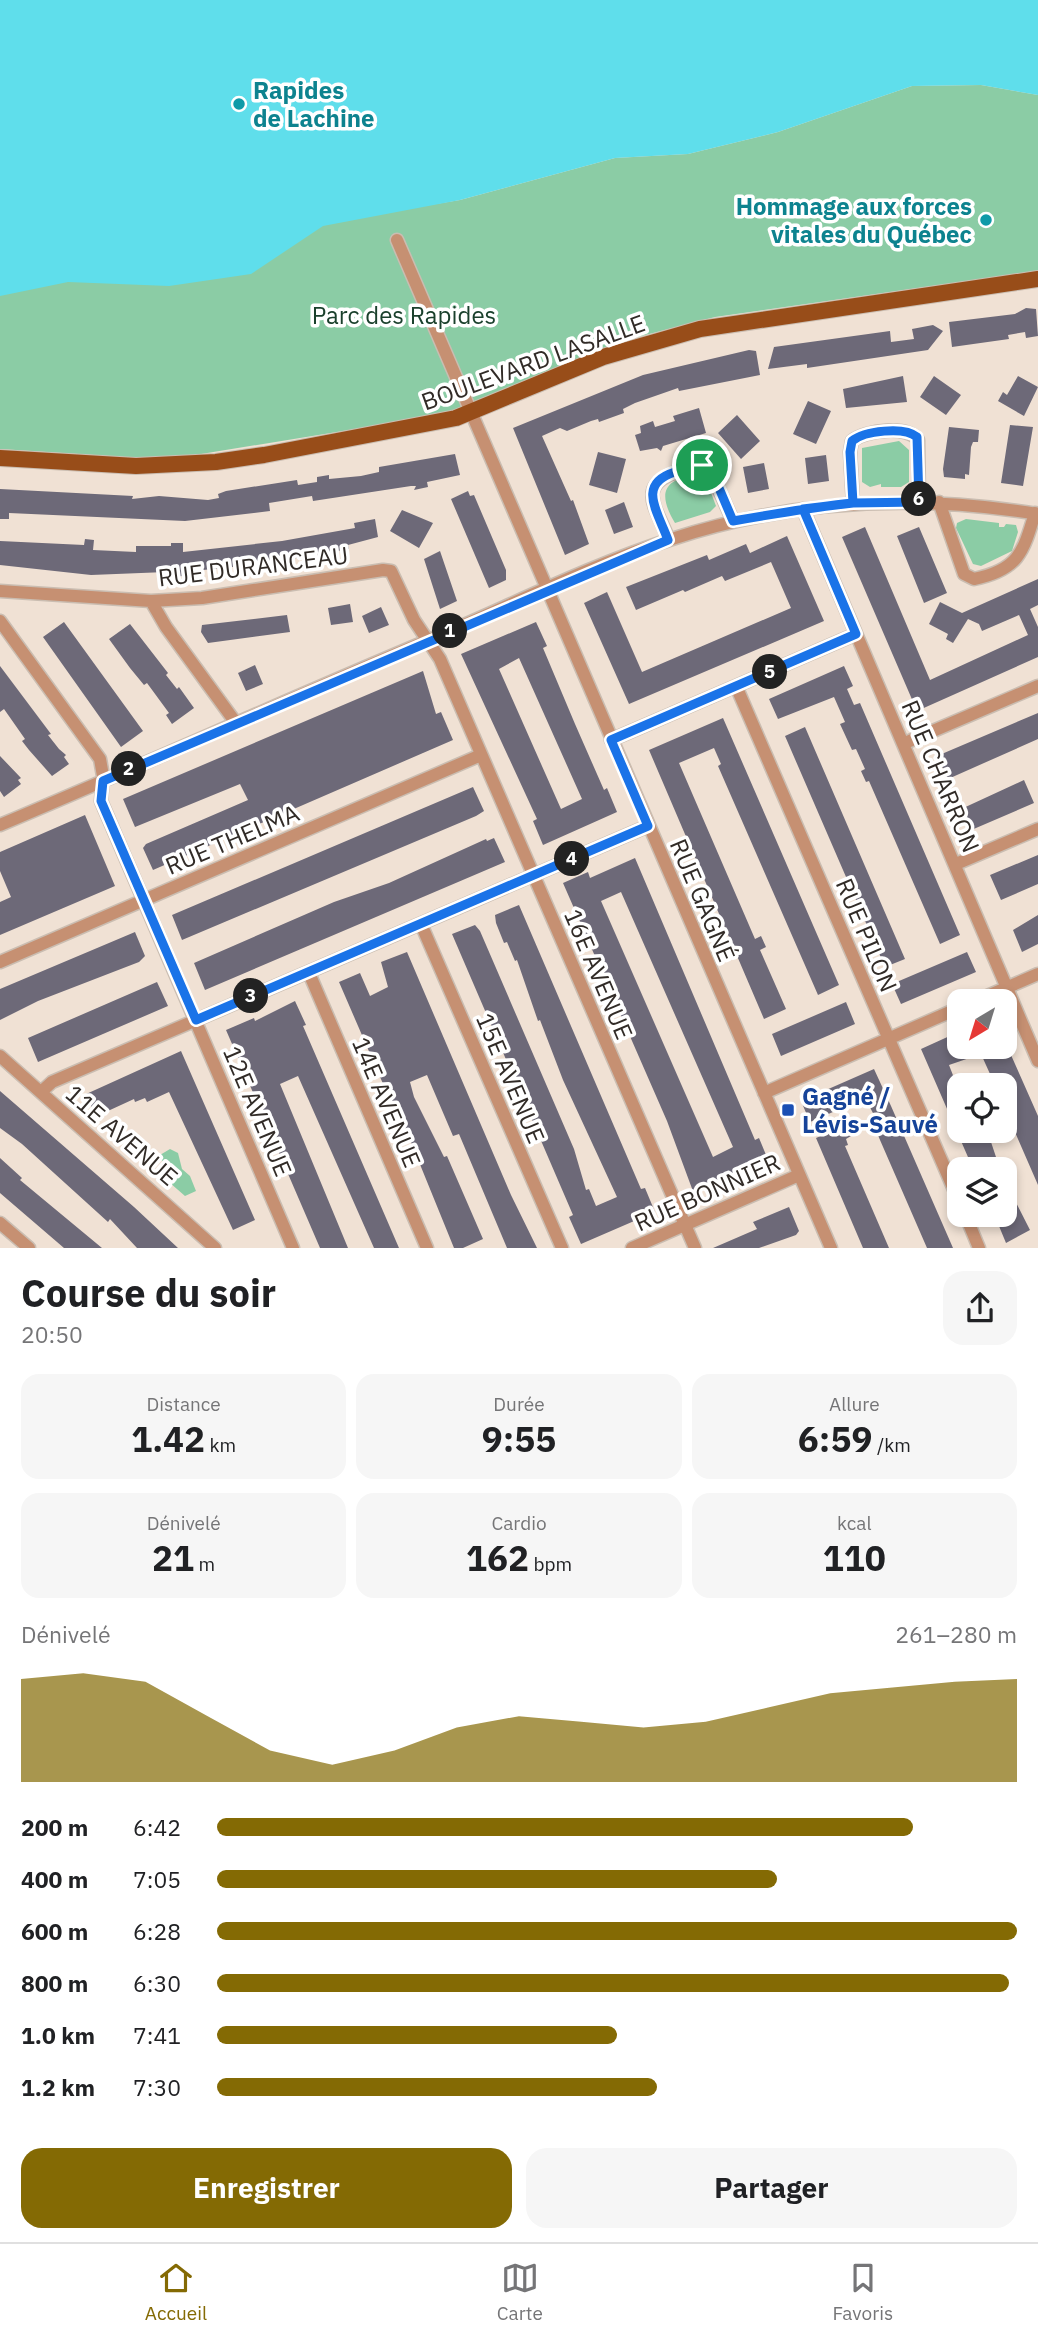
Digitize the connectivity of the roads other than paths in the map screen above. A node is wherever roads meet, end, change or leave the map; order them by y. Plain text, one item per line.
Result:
1 (397, 240) dead end
2 (1038, 279) edge
3 (471, 413) junction
4 (0, 458) edge
5 (919, 502) junction
6 (939, 502) junction
7 (853, 503) junction
8 (803, 509) junction
9 (1036, 513) edge
10 (733, 521) junction
11 (668, 540) junction
12 (547, 590) junction
13 (0, 591) edge
14 (150, 601) junction
15 (0, 621) edge
16 (856, 634) junction
17 (428, 641) junction
18 (736, 686) junction
19 (1038, 686) edge
20 (236, 723) junction
21 (611, 740) junction
22 (905, 743) junction
23 (481, 755) junction
24 (103, 781) junction
25 (0, 825) edge
26 (648, 826) junction
27 (1038, 829) edge
28 (956, 864) junction
29 (534, 876) junction
30 (144, 900) junction
31 (421, 924) junction
32 (0, 962) edge
33 (309, 973) junction
34 (1038, 974) edge
35 (1007, 988) junction
36 (947, 1013) edge
37 (196, 1020) junction
38 (889, 1038) junction
39 (0, 1056) edge
40 (1038, 1061) edge
41 (41, 1092) junction
42 (764, 1093) junction
43 (947, 1173) edge
44 (800, 1175) junction
45 (0, 1223) edge
46 (685, 1225) junction
47 (970, 1227) edge
48 (29, 1248) edge
49 (215, 1248) edge
50 (293, 1248) edge
51 (427, 1248) edge
52 (562, 1248) edge
53 (632, 1248) edge
54 (695, 1248) edge
55 (831, 1248) edge
56 (979, 1248) edge

1 - 3 street, RUE GAGNÉ
2 - 3 main road, BOULEVARD LASALLE
3 - 4 main road, BOULEVARD LASALLE
3 - 12 street, RUE GAGNÉ
5 - 6 street
5 - 7 street
5 - 7 street
6 - 9 street
6 - 9 street
7 - 8 street
8 - 10 street
8 - 16 street, RUE CHARRON
10 - 11 street
10 - 11 street
11 - 12 street
12 - 17 street
12 - 21 street, RUE GAGNÉ
13 - 14 street, RUE DURANCEAU
14 - 17 street, RUE DURANCEAU
14 - 20 street
15 - 24 street, 12E AVENUE
16 - 18 street
16 - 22 street, RUE CHARRON
17 - 20 street
17 - 23 street, 16E AVENUE
18 - 21 street
18 - 38 street, RUE PILON
19 - 22 street
20 - 24 street
21 - 26 street, RUE GAGNÉ
22 - 28 street, RUE CHARRON
23 - 29 street, 16E AVENUE
23 - 30 street, RUE THELMA
24 - 25 street
24 - 30 street, 12E AVENUE
26 - 29 street
26 - 42 street, RUE GAGNÉ
27 - 28 street
28 - 35 street, RUE CHARRON
29 - 31 street
29 - 46 street, 16E AVENUE
30 - 32 street, RUE THELMA
30 - 37 street, 12E AVENUE
31 - 33 street
31 - 52 street, 15E AVENUE
33 - 37 street
33 - 51 street, 14E AVENUE
34 - 35 street
35 - 40 street, RUE CHARRON
36 - 38 street
37 - 41 street
37 - 50 street, 12E AVENUE
38 - 42 street
38 - 43 street, RUE PILON
39 - 41 street, 11E AVENUE
41 - 49 street, 11E AVENUE
42 - 44 street, RUE GAGNÉ
44 - 46 street, RUE BONNIER
44 - 55 street, RUE GAGNÉ
45 - 48 street
46 - 53 street, RUE BONNIER
46 - 54 street, 16E AVENUE
47 - 56 street

